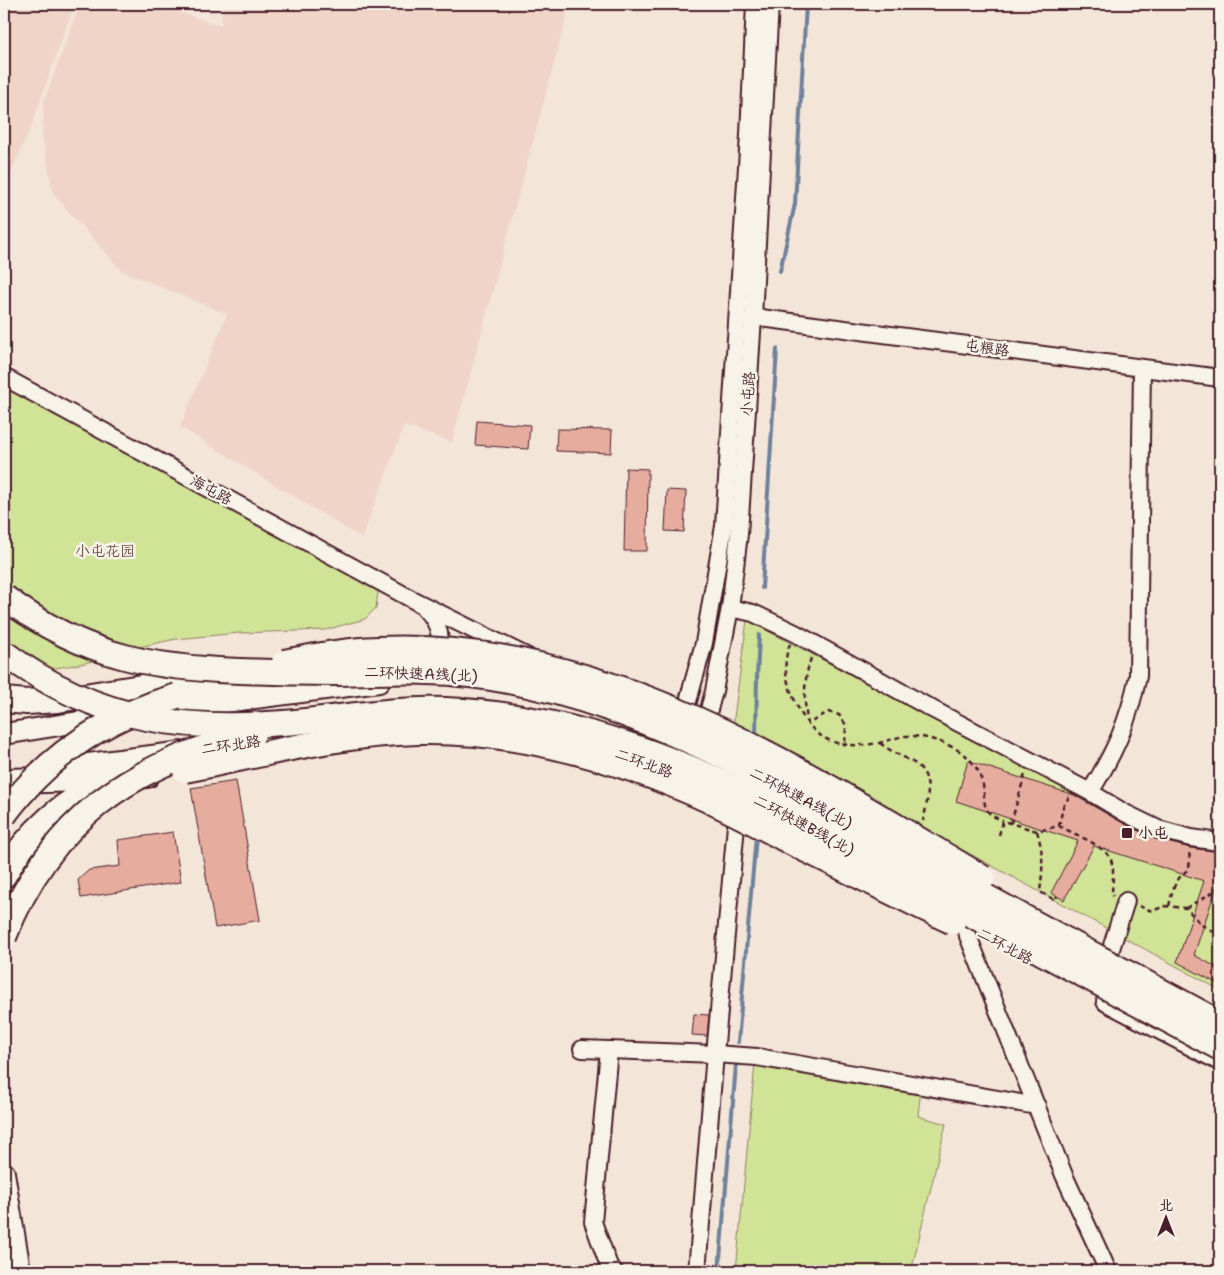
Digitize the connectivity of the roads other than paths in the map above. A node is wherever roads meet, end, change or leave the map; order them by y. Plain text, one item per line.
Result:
1 (755, 4) edge
2 (770, 4) edge
3 (753, 317) junction
4 (1142, 368) junction
5 (4, 377) edge
6 (1220, 378) edge
7 (4, 597) edge
8 (417, 602) junction
9 (730, 608) junction
10 (4, 653) edge
11 (350, 672) junction
12 (414, 679) junction
13 (4, 700) edge
14 (353, 715) junction
15 (677, 727) junction
16 (4, 734) edge
17 (702, 737) junction
18 (667, 771) junction
19 (4, 774) edge
20 (131, 776) junction
21 (690, 780) junction
22 (4, 781) edge
23 (1083, 789) junction
24 (738, 802) junction
25 (4, 815) edge
26 (1220, 842) edge
27 (4, 875) edge
28 (1126, 901) road end
29 (966, 925) junction
30 (4, 937) edge
31 (1110, 952) junction
32 (1220, 1011) edge
33 (1220, 1023) edge
34 (1220, 1048) edge
35 (582, 1049) dead end
36 (609, 1050) junction
37 (715, 1054) junction
38 (1220, 1060) edge
39 (1037, 1106) junction
40 (4, 1173) edge
41 (4, 1242) edge
42 (9, 1271) edge
43 (20, 1271) edge
44 (614, 1271) edge
45 (697, 1271) edge
46 (1108, 1271) edge

1 - 15 street, 小屯路
2 - 3 street, 小屯路
3 - 4 street, 屯粮路
3 - 9 street, 小屯路
4 - 6 street, 屯粮路
4 - 23 street
5 - 8 street, 海屯路
7 - 11 highway, bridge
8 - 12 street
8 - 15 street
9 - 17 street, 小屯路
9 - 23 street
10 - 14 highway, bridge
11 - 25 highway, bridge
11 - 33 highway, 二环快速A线(北), bridge
12 - 15 main road
12 - 16 main road
13 - 33 highway, bridge
14 - 30 highway, bridge
14 - 34 highway, 二环快速B线(北), bridge
15 - 17 main road
15 - 18 street, 小屯路
17 - 21 street, 小屯路
17 - 31 main road
18 - 19 main road, 二环北路
18 - 21 main road, 二环北路
20 - 22 highway
20 - 27 highway
20 - 34 highway, bridge
21 - 24 main road, 二环北路
23 - 26 street
24 - 29 main road, 二环北路
24 - 37 street
28 - 31 street
29 - 38 main road, 二环北路
29 - 39 street
31 - 32 main road
35 - 36 street
36 - 37 street
36 - 44 street
37 - 39 street
37 - 45 street
39 - 46 street
40 - 43 main road
41 - 42 highway

